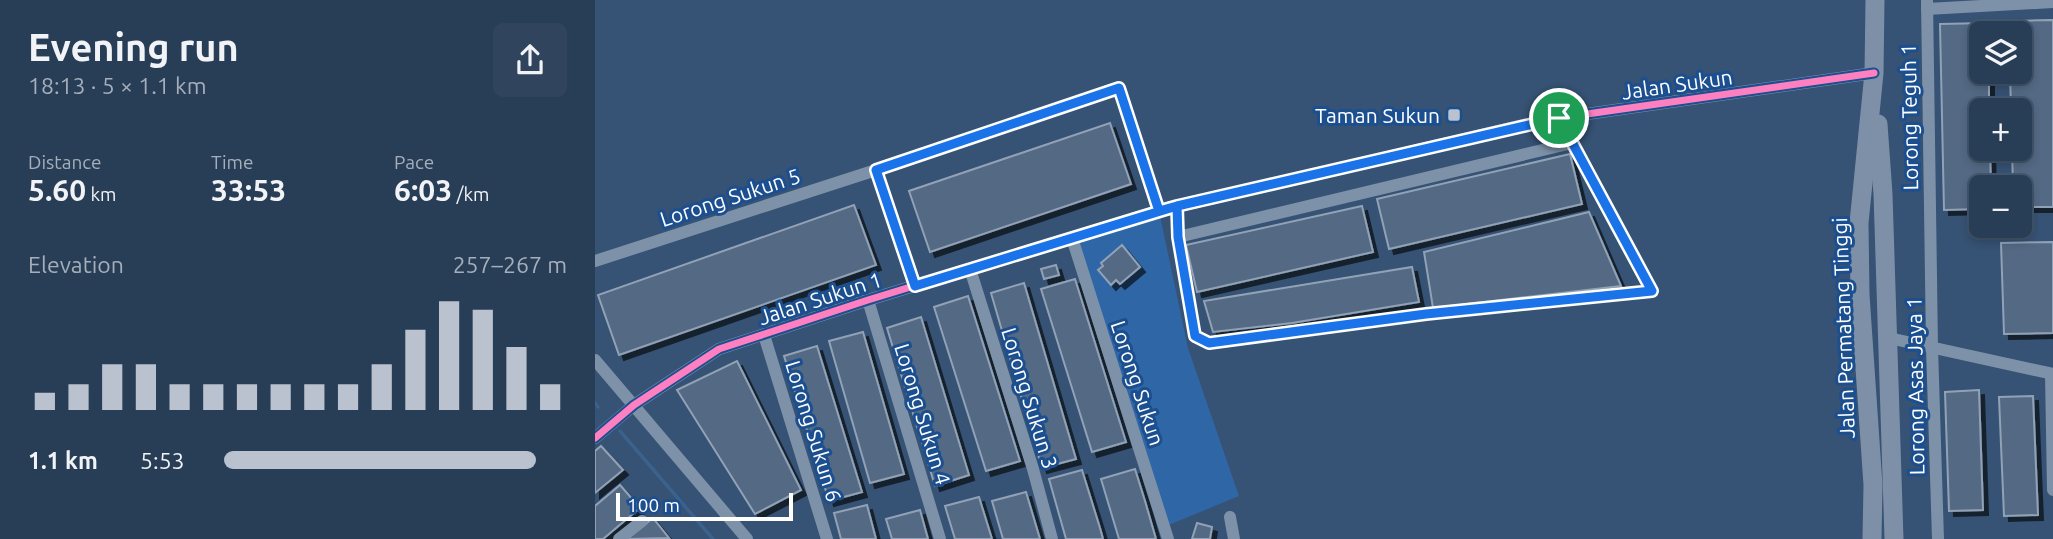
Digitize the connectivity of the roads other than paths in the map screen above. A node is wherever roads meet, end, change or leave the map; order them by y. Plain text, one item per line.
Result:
1 (1875, 0) edge
2 (2053, 2) edge
3 (1927, 4) edge
4 (1874, 73) junction
5 (1559, 118) junction
6 (1572, 143) junction
7 (876, 170) junction
8 (1177, 206) junction
9 (1159, 211) junction
10 (1931, 233) joint
11 (1178, 237) junction
12 (1072, 238) junction
13 (595, 261) edge
14 (970, 269) junction
15 (915, 286) junction
16 (1860, 295) junction
17 (868, 300) junction
18 (764, 335) junction
19 (1889, 338) junction
20 (1932, 347) junction
21 (595, 360) edge
22 (2052, 374) edge
23 (634, 405) junction
24 (2052, 406) edge
25 (595, 438) edge
26 (2053, 490) edge
27 (1230, 517) dead end
28 (642, 521) dead end
29 (619, 539) edge
30 (747, 539) edge
31 (827, 539) edge
32 (940, 539) edge
33 (1052, 539) edge
34 (1168, 539) edge
35 (1234, 539) edge
36 (1872, 539) edge
37 (1894, 539) edge
38 (1938, 539) edge

1 - 4 highway, Jalan Permatang Tinggi
2 - 3 street
3 - 10 street, Lorong Teguh 1
4 - 5 street, Jalan Sukun
4 - 16 highway, Jalan Permatang Tinggi
4 - 19 highway, Jalan Permatang Tinggi
5 - 6 street
5 - 8 street, Jalan Sukun
6 - 11 street
6 - 11 street
7 - 9 street, Lorong Sukun 5
7 - 13 street, Lorong Sukun 5
7 - 15 street
8 - 9 street, Jalan Sukun
8 - 11 street
9 - 12 street, Jalan Sukun 1
10 - 20 street, Lorong Asas Jaya 1
12 - 14 street, Jalan Sukun 1
12 - 34 street, Lorong Sukun
14 - 15 street, Jalan Sukun 1
14 - 33 street, Lorong Sukun 3
15 - 17 street, Jalan Sukun 1
16 - 19 highway
16 - 36 highway, Jalan Permatang Tinggi
17 - 18 street, Jalan Sukun 1
17 - 32 street, Lorong Sukun 4
18 - 23 street, Jalan Sukun 1
18 - 31 street, Lorong Sukun 6
19 - 20 street
19 - 37 highway, Jalan Permatang Tinggi
20 - 22 street
20 - 38 street, Lorong Asas Jaya 1
21 - 23 street
22 - 24 street
23 - 25 street, Jalan Sukun 1
23 - 30 street
24 - 26 street
27 - 35 street
28 - 29 street

